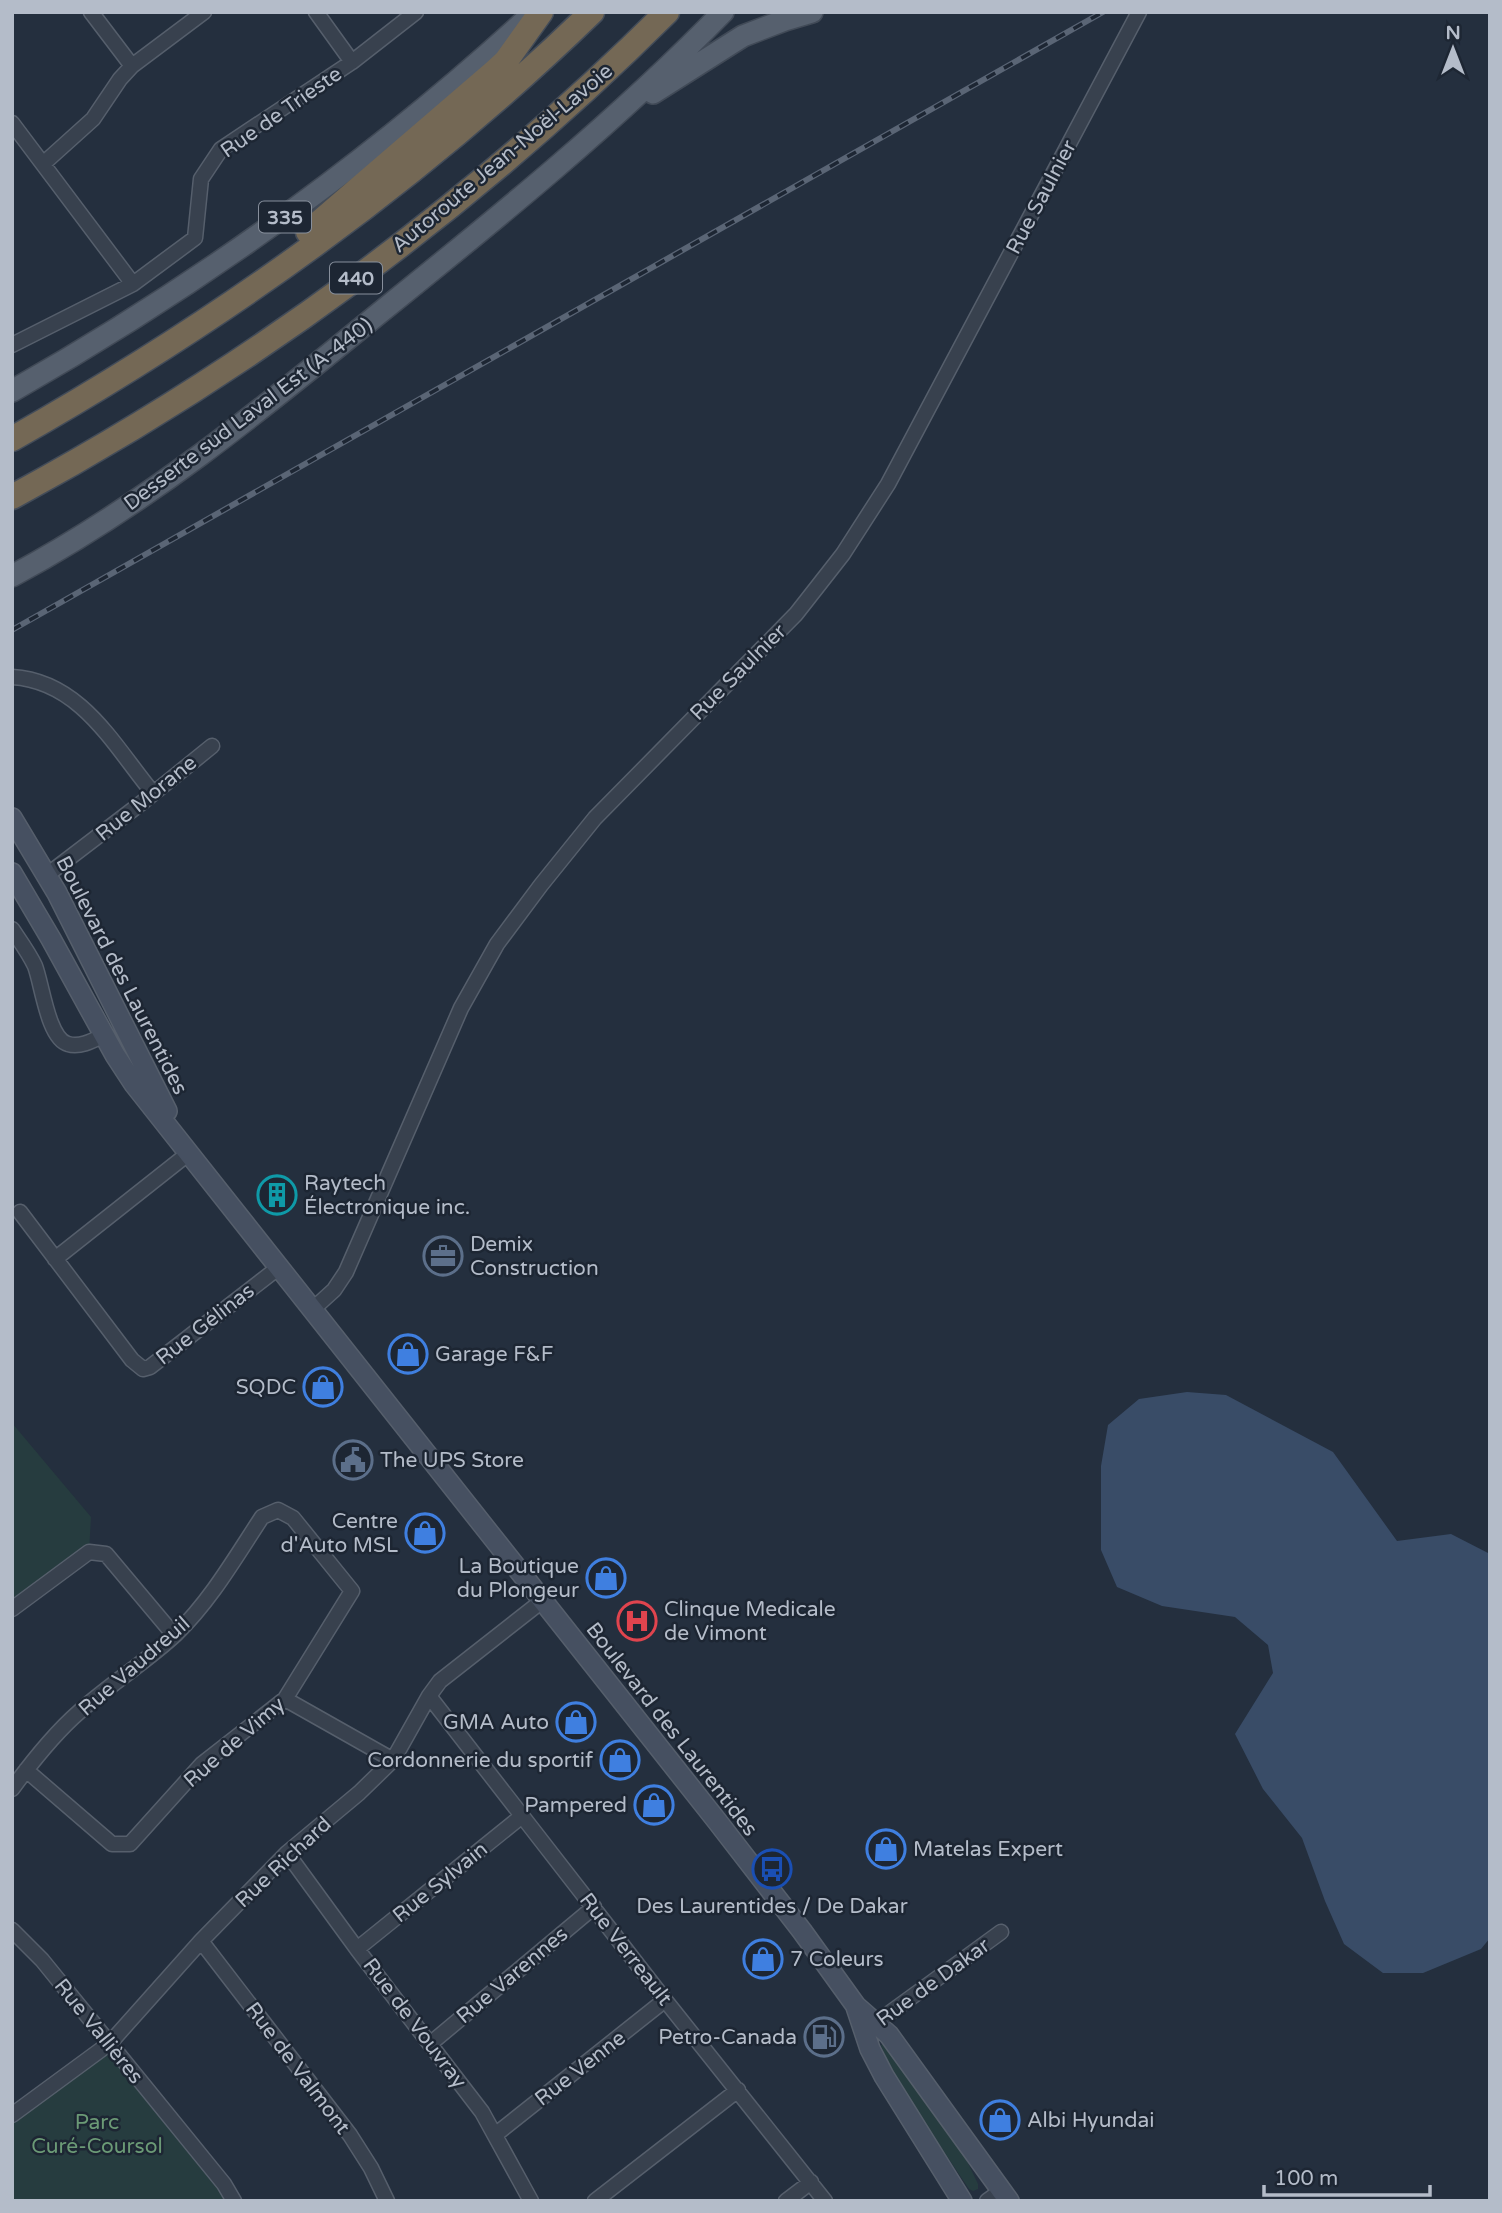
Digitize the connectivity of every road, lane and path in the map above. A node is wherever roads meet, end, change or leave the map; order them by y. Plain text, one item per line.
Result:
1 (91, 12) edge
2 (204, 12) edge
3 (316, 12) edge
4 (416, 12) edge
5 (534, 12) edge
6 (541, 12) edge
7 (592, 12) edge
8 (667, 12) edge
9 (723, 12) edge
10 (812, 12) edge
11 (1139, 12) edge
12 (352, 62) junction
13 (132, 66) junction
14 (616, 116) junction
15 (12, 123) edge
16 (43, 164) junction
17 (133, 284) junction
18 (190, 332) junction
19 (12, 344) edge
20 (12, 391) edge
21 (12, 439) edge
22 (12, 498) edge
23 (12, 576) edge
24 (12, 677) edge
25 (212, 746) dead end
26 (153, 793) junction
27 (12, 818) edge
28 (12, 873) edge
29 (47, 875) junction
30 (15, 938) edge
31 (104, 1035) junction
32 (189, 1153) junction
33 (20, 1212) dead end
34 (55, 1259) junction
35 (278, 1268) junction
36 (312, 1310) junction
37 (352, 1591) joint
38 (542, 1601) junction
39 (12, 1609) edge
40 (174, 1635) junction
41 (429, 1696) junction
42 (285, 1699) junction
43 (393, 1760) junction
44 (26, 1770) junction
45 (12, 1789) edge
46 (522, 1816) junction
47 (287, 1853) junction
48 (594, 1907) junction
49 (12, 1930) edge
50 (1001, 1932) dead end
51 (201, 1941) junction
52 (357, 1949) junction
53 (665, 2000) junction
54 (870, 2027) junction
55 (110, 2043) junction
56 (430, 2044) junction
57 (738, 2090) junction
58 (12, 2115) edge
59 (495, 2135) junction
60 (811, 2182) junction
61 (999, 2198) edge
62 (234, 2201) edge
63 (387, 2201) edge
64 (531, 2201) edge
65 (595, 2201) edge
66 (786, 2201) edge
67 (825, 2201) edge
68 (962, 2201) edge

1 - 13 street
2 - 13 street
3 - 12 street
4 - 12 street, Rue de Trieste
5 - 20 main road, 335
6 - 18 highway
7 - 18 highway, 440
8 - 22 highway, Autoroute Jean-Noël-Lavoie / 440
9 - 14 main road, Desserte sud Laval Est (A-440)
10 - 14 main road
11 - 36 street, Rue Saulnier
12 - 17 street, Rue de Trieste
13 - 16 street
14 - 23 main road, Desserte sud Laval Est (A-440)
15 - 16 street
16 - 17 street
17 - 19 street, Rue de Trieste
18 - 21 highway, 440
24 - 26 street
25 - 26 street, Rue Morane
26 - 29 street, Rue Morane
27 - 29 main road, Boulevard des Laurentides
28 - 31 main road, Boulevard des Laurentides
29 - 32 main road, Boulevard des Laurentides
30 - 31 street, Boulevard des Laurentides
31 - 32 main road, Boulevard des Laurentides
32 - 34 street
32 - 35 main road, Boulevard des Laurentides
33 - 34 street, Rue Gélinas
34 - 35 street, Rue Gélinas
35 - 36 main road, Boulevard des Laurentides
36 - 38 main road, Boulevard des Laurentides
37 - 40 street, Rue Vaudreuil
37 - 42 street, Rue de Vimy
38 - 41 street, Rue Richard
38 - 54 main road, Boulevard des Laurentides
39 - 40 street
40 - 44 street, Rue Vaudreuil
41 - 43 street, Rue Richard
41 - 46 street, Rue Verreault
42 - 43 street
42 - 44 street, Rue de Vimy
43 - 47 street, Rue Richard
44 - 45 street, Rue Vaudreuil
46 - 48 street, Rue Verreault
46 - 52 street, Rue Sylvain
47 - 51 street, Rue Richard
47 - 52 street, Rue de Vouvray
48 - 53 street, Rue Verreault
48 - 56 street, Rue Varennes
49 - 55 street, Rue Vallières
50 - 54 street, Rue de Dakar
51 - 55 street, Rue Richard
51 - 63 street, Rue de Valmont
52 - 56 street, Rue de Vouvray
53 - 57 street, Rue Verreault
53 - 59 street, Rue Venne
54 - 61 main road, Boulevard des Laurentides
54 - 68 main road, Boulevard des Laurentides
55 - 58 street, Rue Richard
55 - 62 street, Rue Vallières
56 - 59 street, Rue de Vouvray
57 - 60 street, Rue Verreault
57 - 65 street
59 - 64 street, Rue de Vouvray
60 - 66 street
60 - 67 street, Rue Verreault

